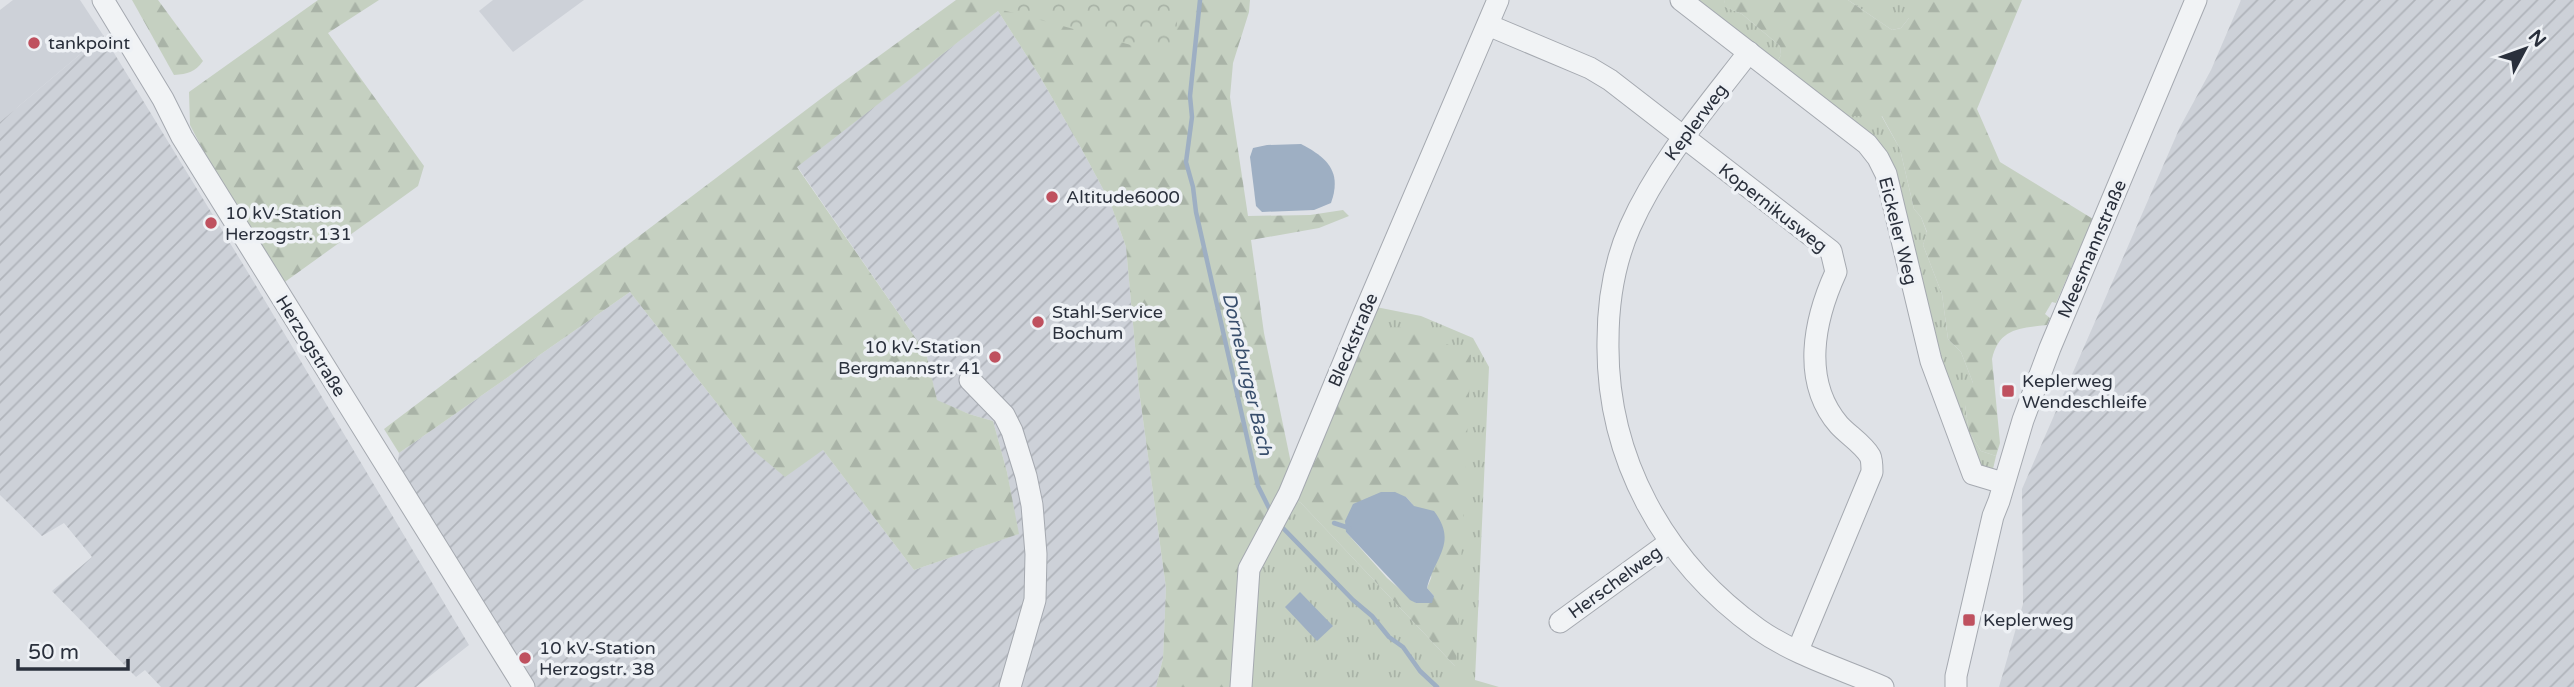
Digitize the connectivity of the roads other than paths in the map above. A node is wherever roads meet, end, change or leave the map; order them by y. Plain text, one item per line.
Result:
1 (104, 0) edge
2 (1498, 0) edge
3 (1681, 0) edge
4 (2196, 0) edge
5 (1488, 25) junction
6 (1749, 52) junction
7 (1684, 138) junction
8 (970, 380) dead end
9 (2001, 492) junction
10 (1670, 542) junction
11 (1560, 622) dead end
12 (1798, 650) junction
13 (524, 687) edge
14 (1010, 687) edge
15 (1241, 687) edge
16 (1883, 687) edge
17 (1957, 687) edge

1 - 13 street, Herzogstraße
2 - 5 street, Bleckstraße
3 - 6 street, Eickeler Weg
4 - 9 street, Meesmannstraße
5 - 7 street, Kopernikusweg
5 - 15 street, Bleckstraße
6 - 7 street, Keplerweg
6 - 9 street, Eickeler Weg
7 - 10 street, Keplerweg
7 - 12 street, Kopernikusweg
8 - 14 street
9 - 17 street, Meesmannstraße
10 - 11 street, Herschelweg
10 - 12 street, Keplerweg
12 - 16 street, Keplerweg

